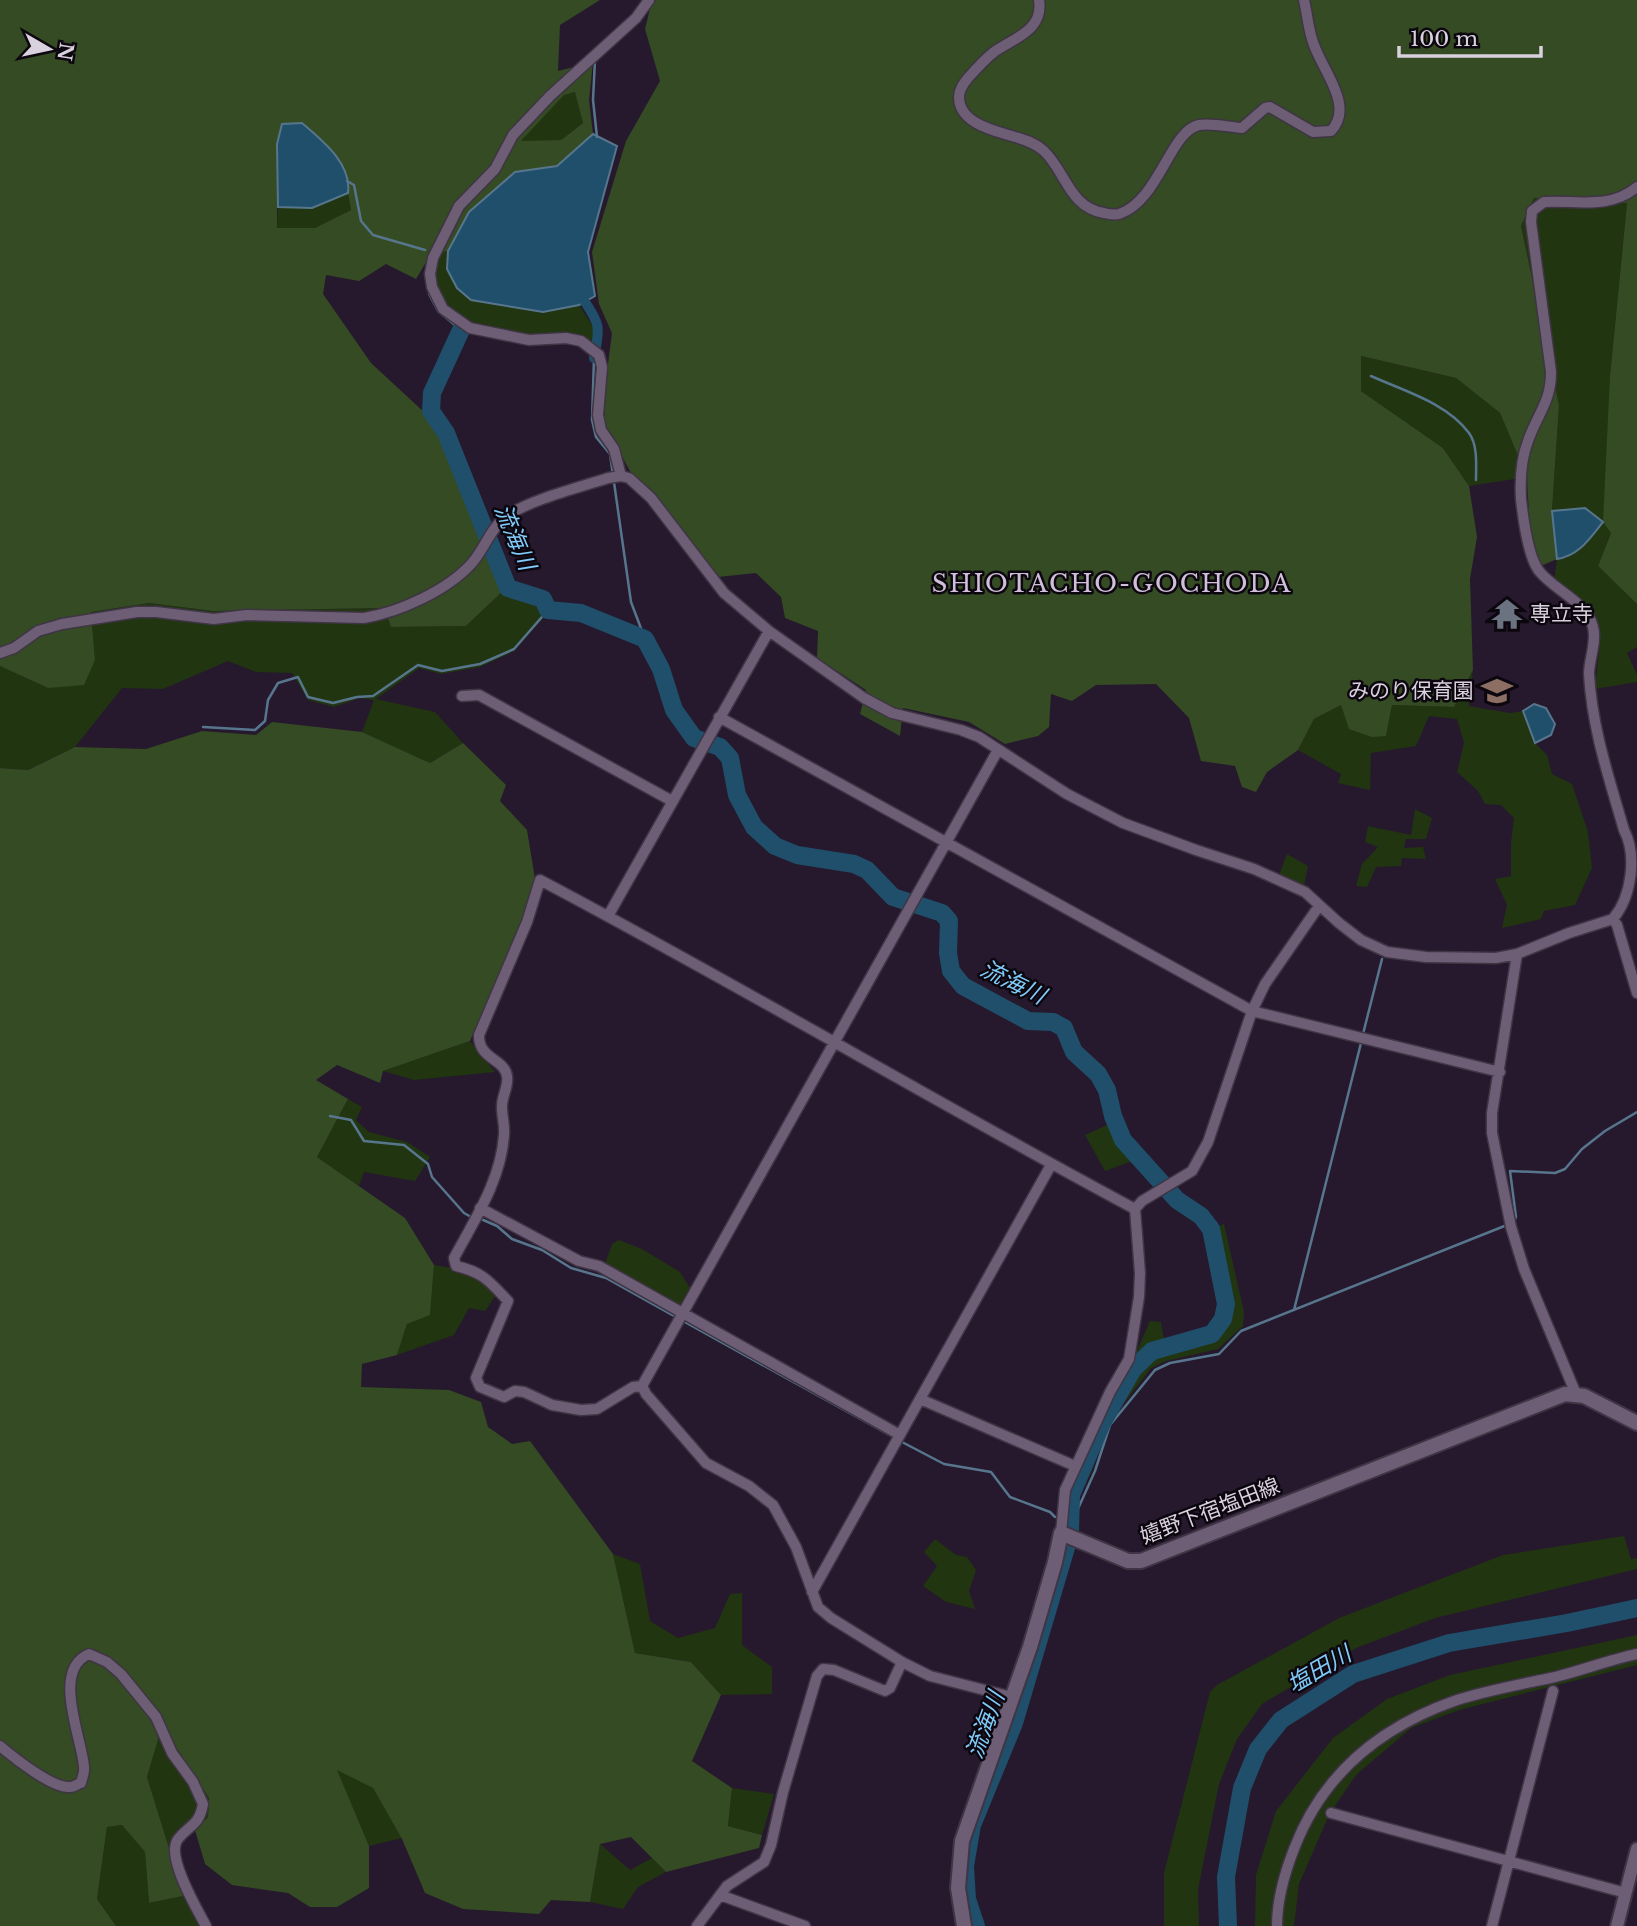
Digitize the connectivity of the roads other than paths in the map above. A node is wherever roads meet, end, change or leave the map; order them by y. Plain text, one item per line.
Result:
1 (649, 0) edge
2 (1040, 0) edge
3 (1304, 0) edge
4 (1637, 187) edge
5 (621, 476) junction
6 (769, 631) junction
7 (0, 653) edge
8 (462, 696) dead end
9 (719, 717) junction
10 (998, 750) junction
11 (672, 802) junction
12 (1634, 841) edge
13 (946, 842) junction
14 (1320, 906) junction
15 (608, 916) junction
16 (1613, 919) junction
17 (1517, 954) junction
18 (1637, 993) edge
19 (1252, 1011) junction
20 (835, 1043) junction
21 (1500, 1072) junction
22 (1051, 1165) junction
23 (480, 1208) junction
24 (1135, 1209) junction
25 (684, 1312) junction
26 (642, 1386) junction
27 (1576, 1394) junction
28 (920, 1399) junction
29 (1637, 1423) edge
30 (900, 1434) junction
31 (1075, 1466) junction
32 (1061, 1533) junction
33 (812, 1592) junction
34 (1637, 1654) edge
35 (902, 1662) junction
36 (1553, 1691) dead end
37 (1012, 1697) junction
38 (0, 1746) edge
39 (1331, 1813) dead end
40 (1637, 1849) edge
41 (1509, 1861) junction
42 (1626, 1893) junction
43 (719, 1895) junction
44 (206, 1926) edge
45 (697, 1926) edge
46 (805, 1926) edge
47 (964, 1926) edge
48 (1277, 1926) edge
49 (1492, 1926) edge
50 (1617, 1926) edge

1 - 5 street
2 - 3 street
4 - 12 street
5 - 6 street
5 - 7 street
6 - 9 street
6 - 10 street
8 - 11 street
9 - 11 street
9 - 13 street
10 - 13 street
10 - 14 street
11 - 15 street
12 - 16 street
13 - 19 street
13 - 20 street
14 - 17 street
14 - 19 street
15 - 20 street
15 - 23 street
16 - 17 street
16 - 18 street
17 - 21 street
19 - 21 street
19 - 24 street
20 - 22 street
20 - 25 street
21 - 27 street
22 - 24 street
22 - 28 street
23 - 25 street
23 - 26 street
24 - 31 street
25 - 26 street
25 - 30 street
26 - 33 street
27 - 29 main road
27 - 32 main road, 嬉野下宿塩田線
28 - 30 street
28 - 31 street
30 - 33 street
31 - 32 street
32 - 37 main road
33 - 35 street
34 - 48 street
35 - 37 street
35 - 43 street
36 - 41 street
37 - 47 main road
38 - 44 street
39 - 41 street
40 - 42 street
41 - 42 street
41 - 49 street
42 - 50 street
43 - 45 street
43 - 46 street

